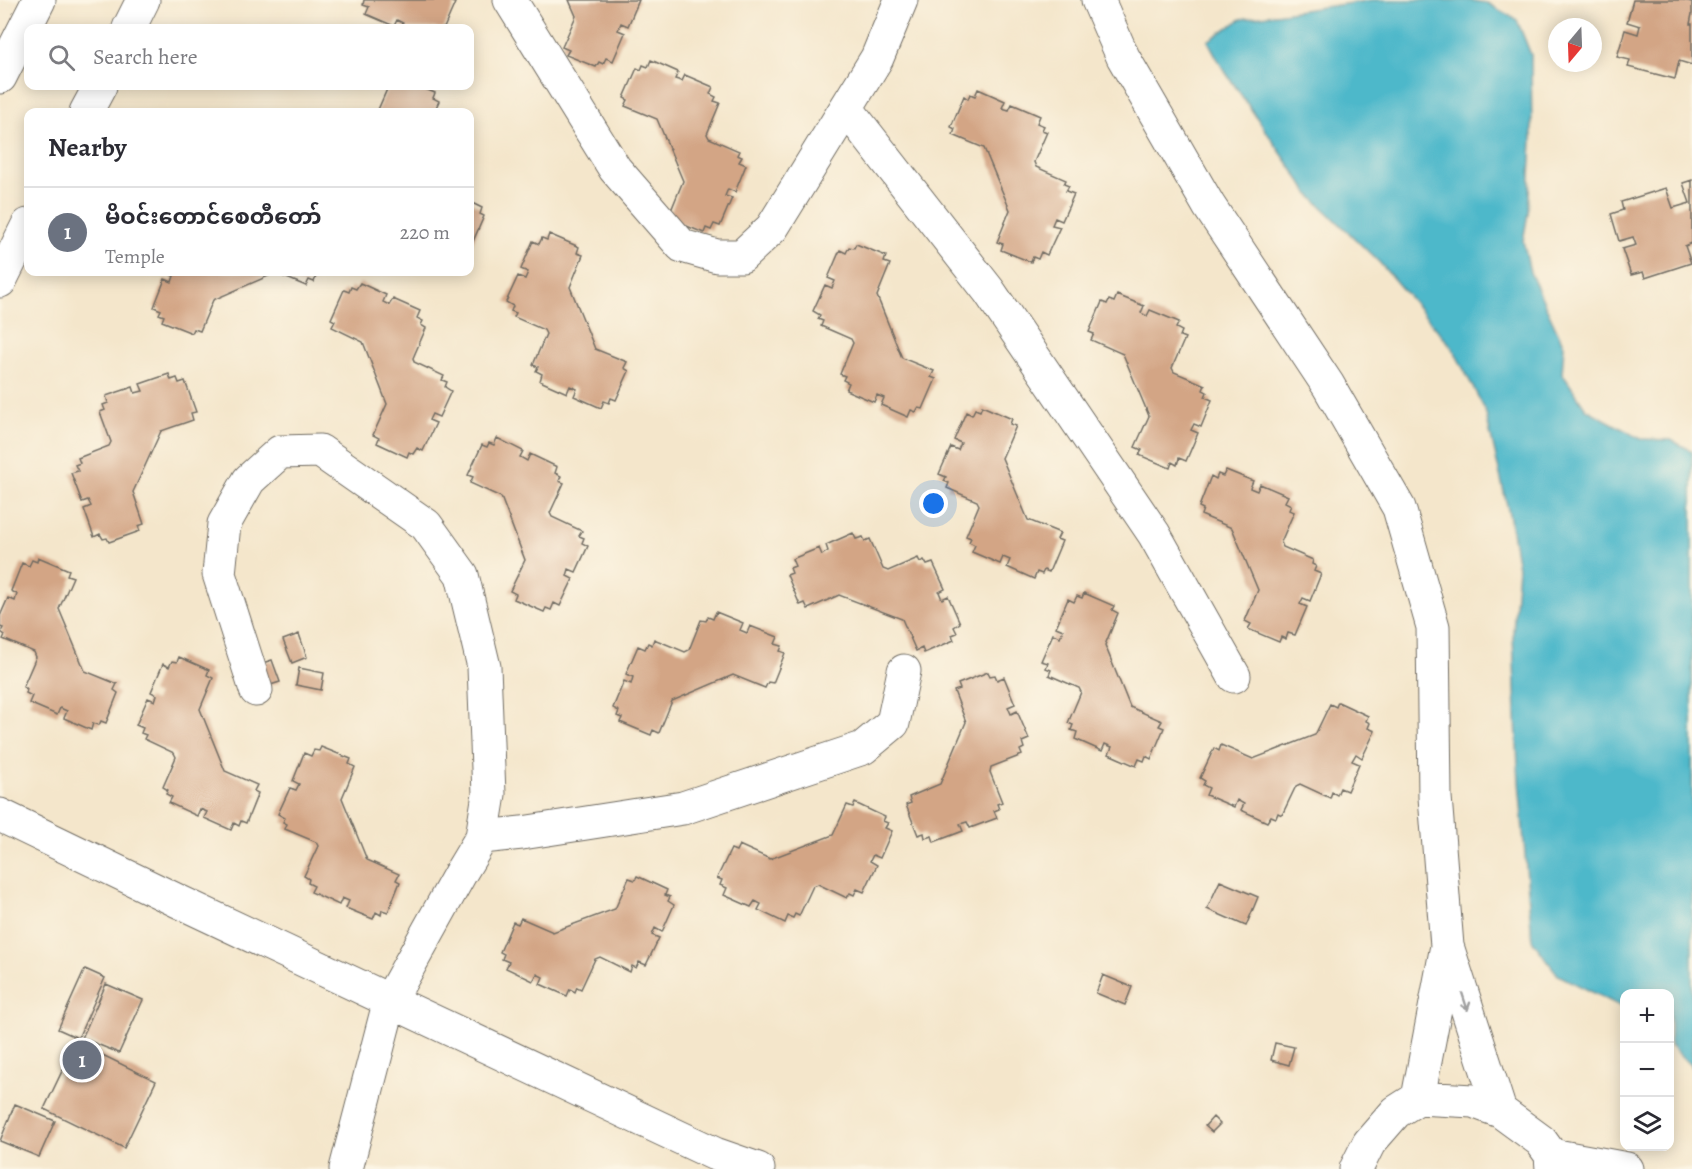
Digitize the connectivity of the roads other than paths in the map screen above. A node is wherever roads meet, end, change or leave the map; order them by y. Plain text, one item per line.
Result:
1 (39, 0) edge
2 (143, 0) edge
3 (510, 0) edge
4 (901, 0) edge
5 (1098, 0) edge
6 (27, 24) edge
7 (131, 24) edge
8 (24, 30) edge
9 (0, 77) edge
10 (98, 90) edge
11 (88, 108) edge
12 (846, 108) junction
13 (24, 233) edge
14 (0, 281) edge
15 (904, 671) dead end
16 (1234, 676) dead end
17 (256, 690) dead end
18 (0, 815) edge
19 (482, 837) junction
20 (1447, 946) junction
21 (390, 1000) junction
22 (1418, 1098) junction
23 (1500, 1111) junction
24 (1551, 1162) edge
25 (346, 1169) edge
26 (758, 1169) edge
27 (1356, 1169) edge
28 (1627, 1169) edge

1 - 6 street
2 - 7 street
3 - 12 street
4 - 12 street
5 - 20 street
8 - 9 street
10 - 11 street
12 - 16 street
13 - 14 street
15 - 19 street
17 - 19 street
18 - 21 street
19 - 21 street
20 - 22 street
20 -> 23 street
21 - 25 street
21 - 26 street
22 - 23 street
22 - 27 street
23 - 24 street
24 - 28 street

